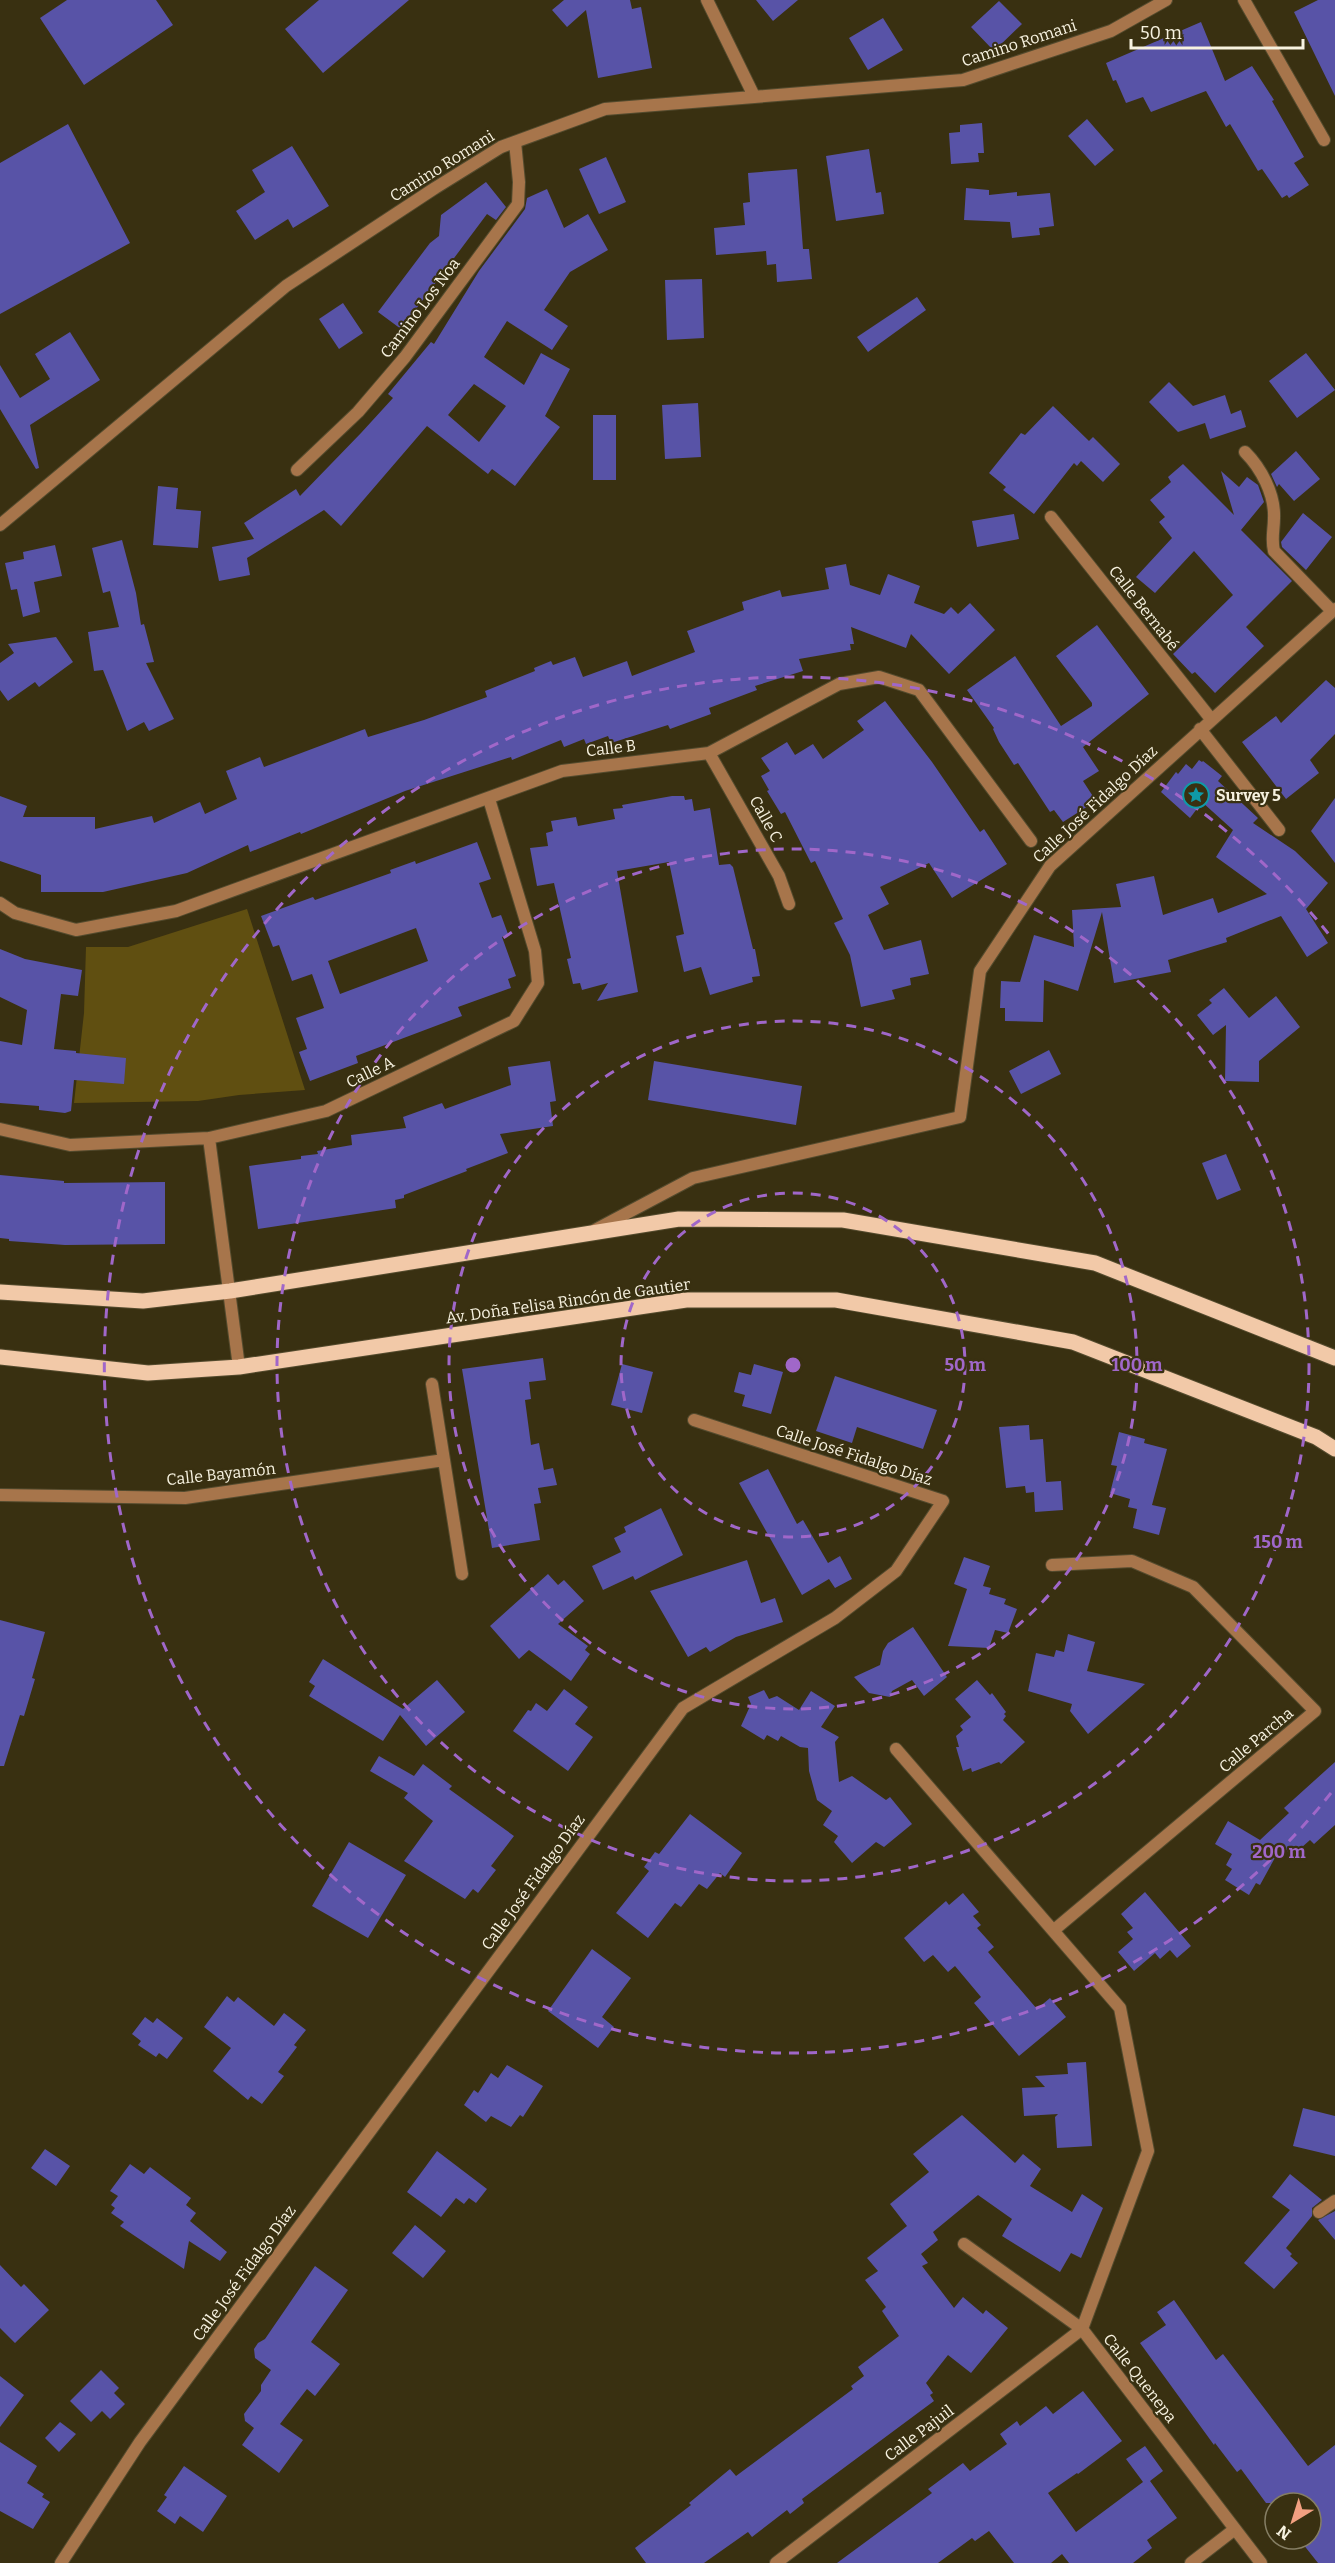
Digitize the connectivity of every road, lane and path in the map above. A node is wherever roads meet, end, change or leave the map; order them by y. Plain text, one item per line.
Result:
1 (707, 0) edge
2 (1166, 0) edge
3 (1244, 0) edge
4 (754, 96) junction
5 (1324, 140) dead end
6 (515, 142) junction
7 (1245, 452) dead end
8 (297, 470) dead end
9 (1051, 517) dead end
10 (0, 525) edge
11 (1334, 610) edge
12 (1211, 719) junction
13 (1200, 729) junction
14 (709, 753) junction
15 (489, 798) junction
16 (1279, 830) dead end
17 (1031, 841) dead end
18 (0, 903) edge
19 (789, 904) dead end
20 (0, 1129) edge
21 (209, 1138) junction
22 (589, 1233) junction
23 (0, 1292) edge
24 (230, 1292) junction
25 (0, 1357) edge
26 (1335, 1358) edge
27 (239, 1367) junction
28 (432, 1384) dead end
29 (694, 1420) dead end
30 (1335, 1449) edge
31 (444, 1460) junction
32 (0, 1495) edge
33 (1052, 1565) dead end
34 (462, 1574) dead end
35 (896, 1749) dead end
36 (1054, 1930) junction
37 (1335, 2201) edge
38 (1319, 2212) dead end
39 (964, 2244) dead end
40 (1082, 2329) junction
41 (1235, 2529) junction
42 (61, 2563) edge
43 (776, 2563) edge
44 (1191, 2563) edge
45 (1261, 2563) edge

1 - 4 street
2 - 4 street, Camino Romani
3 - 5 street
4 - 6 street, Camino Romani
6 - 8 street, Camino Los Noa
6 - 10 street, Camino Romani
7 - 11 street
9 - 12 street, Calle Bernabé
11 - 12 street, Calle José Fidalgo Díaz
12 - 13 street, Calle José Fidalgo Díaz
13 - 16 street
13 - 22 street, Calle José Fidalgo Díaz
14 - 15 street, Calle B
14 - 17 street, Calle B
14 - 19 street, Calle C
15 - 18 street, Calle B
15 - 21 street, Calle A
20 - 21 street, Calle A
21 - 24 street
22 - 24 main road
22 - 26 main road
23 - 24 main road
24 - 27 street
25 - 27 main road, Av. Doña Felisa Rincón de Gautier
27 - 30 main road, Av. Doña Felisa Rincón de Gautier
28 - 31 street
29 - 42 street, Calle José Fidalgo Díaz
31 - 32 street, Calle Bayamón
31 - 34 street
33 - 36 street, Calle Parcha
35 - 36 street
36 - 40 street
37 - 38 street
39 - 40 street, Calle Quenepa
40 - 41 street, Calle Quenepa
40 - 43 street, Calle Pajuil
41 - 44 street
41 - 45 street, Calle Quenepa

